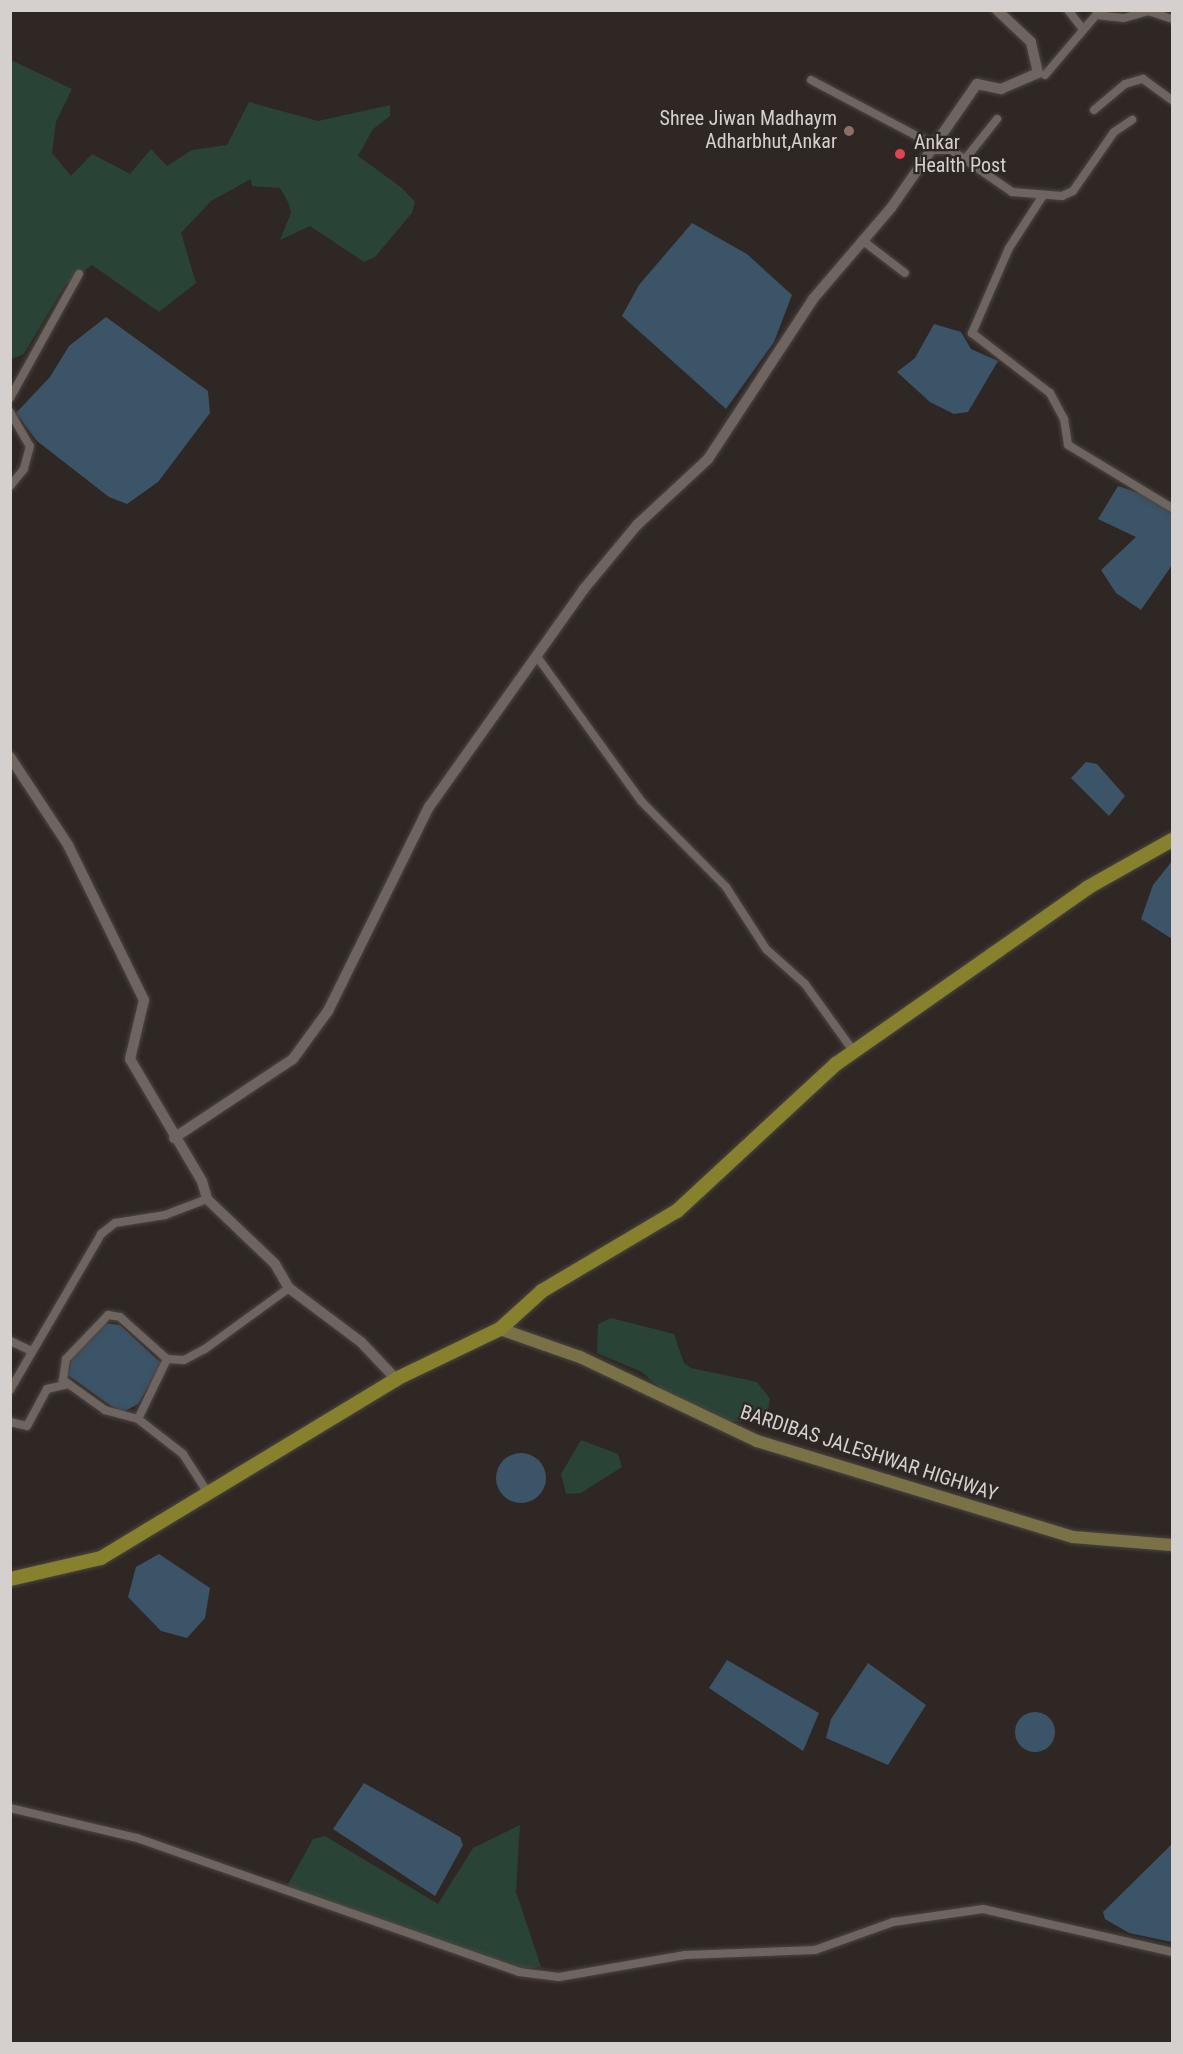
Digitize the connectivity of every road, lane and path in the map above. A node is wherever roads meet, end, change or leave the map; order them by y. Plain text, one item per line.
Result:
1 (997, 10) edge
2 (1068, 10) edge
3 (1173, 19) edge
4 (1082, 28) junction
5 (1044, 75) dead end
6 (811, 80) dead end
7 (1173, 100) edge
8 (1094, 110) dead end
9 (997, 119) dead end
10 (1132, 120) dead end
11 (933, 148) junction
12 (966, 158) junction
13 (1042, 197) junction
14 (862, 240) junction
15 (905, 273) dead end
16 (79, 274) dead end
17 (10, 398) edge
18 (10, 412) edge
19 (10, 486) edge
20 (1173, 507) edge
21 (538, 658) junction
22 (10, 757) edge
23 (1173, 840) edge
24 (854, 1052) junction
25 (174, 1138) junction
26 (207, 1199) junction
27 (289, 1288) junction
28 (500, 1329) junction
29 (10, 1341) edge
30 (31, 1351) junction
31 (167, 1359) junction
32 (396, 1379) junction
33 (68, 1384) junction
34 (10, 1390) edge
35 (138, 1419) junction
36 (10, 1422) edge
37 (208, 1493) junction
38 (1173, 1545) edge
39 (10, 1579) edge
40 (10, 1808) edge
41 (1173, 1952) edge

1 - 11 street
2 - 4 street
3 - 4 street
4 - 5 street
6 - 11 street
7 - 8 street
9 - 12 street
10 - 13 street
11 - 12 street
11 - 14 street
12 - 13 street
13 - 20 street
14 - 15 street
14 - 21 street
16 - 17 street
18 - 19 street
21 - 24 street
21 - 25 street
22 - 25 street
23 - 24 main road
24 - 28 main road
25 - 26 street
26 - 27 street
26 - 30 street
27 - 31 street
27 - 32 street
28 - 32 main road
28 - 38 main road, BARDIBAS JALESHWAR HIGHWAY
29 - 30 street
30 - 34 street
31 - 33 street
31 - 35 street
32 - 37 main road
33 - 35 street
33 - 36 street
35 - 37 street
37 - 39 main road
40 - 41 street

